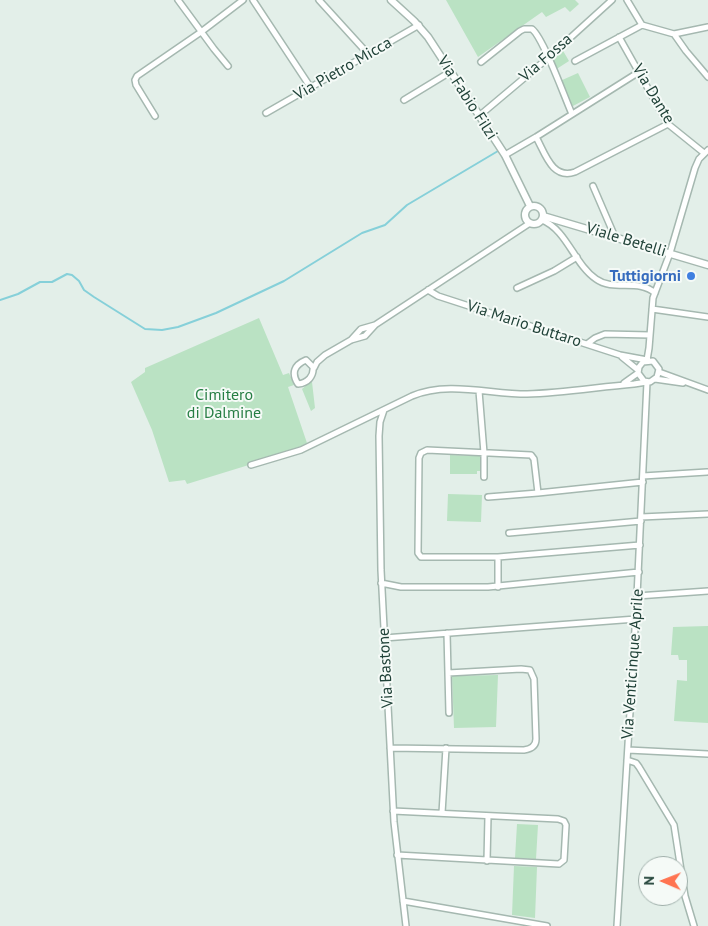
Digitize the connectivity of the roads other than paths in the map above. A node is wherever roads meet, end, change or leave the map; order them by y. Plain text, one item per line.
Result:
1 (178, 0) edge
2 (243, 0) edge
3 (253, 0) edge
4 (319, 0) edge
5 (391, 0) edge
6 (612, 0) edge
7 (628, 0) edge
8 (419, 25) junction
9 (642, 25) junction
10 (708, 27) edge
11 (201, 32) junction
12 (674, 34) junction
13 (619, 37) junction
14 (369, 55) junction
15 (548, 58) junction
16 (575, 61) dead end
17 (481, 62) dead end
18 (228, 66) dead end
19 (450, 72) junction
20 (639, 72) junction
21 (708, 77) edge
22 (311, 88) junction
23 (404, 100) dead end
24 (266, 113) dead end
25 (572, 114) junction
26 (155, 116) dead end
27 (479, 116) junction
28 (668, 124) junction
29 (536, 137) junction
30 (706, 152) edge
31 (505, 154) junction
32 (593, 186) dead end
33 (530, 206) junction
34 (542, 218) junction
35 (530, 223) junction
36 (615, 237) junction
37 (670, 253) junction
38 (577, 257) junction
39 (708, 265) edge
40 (517, 288) dead end
41 (428, 290) junction
42 (655, 293) junction
43 (652, 309) junction
44 (708, 317) edge
45 (650, 335) junction
46 (587, 344) junction
47 (325, 355) junction
48 (620, 355) junction
49 (306, 360) junction
50 (646, 360) junction
51 (314, 368) junction
52 (638, 372) junction
53 (659, 372) junction
54 (655, 379) junction
55 (647, 382) junction
56 (691, 384) junction
57 (617, 386) junction
58 (708, 390) edge
59 (479, 391) junction
60 (384, 410) junction
61 (484, 452) junction
62 (251, 465) dead end
63 (707, 472) edge
64 (484, 477) dead end
65 (643, 479) junction
66 (538, 493) junction
67 (488, 498) dead end
68 (708, 514) edge
69 (641, 519) junction
70 (509, 533) dead end
71 (640, 545) junction
72 (498, 557) junction
73 (639, 572) junction
74 (381, 583) junction
75 (498, 586) junction
76 (708, 591) edge
77 (637, 596) junction
78 (636, 619) junction
79 (447, 633) junction
80 (384, 638) junction
81 (448, 673) junction
82 (449, 713) dead end
83 (390, 748) junction
84 (446, 748) junction
85 (628, 750) junction
86 (708, 754) edge
87 (627, 760) junction
88 (393, 811) junction
89 (442, 813) junction
90 (488, 816) junction
91 (397, 855) junction
92 (487, 861) junction
93 (403, 901) junction
94 (406, 926) edge
95 (547, 926) edge
96 (617, 926) edge
97 (694, 926) edge

1 - 11 street
2 - 11 street
3 - 22 street
4 - 14 street
5 - 8 street, Via Fabio Filzi
6 - 15 street, Via Fossa
7 - 9 street
8 - 14 street, Via Pietro Micca
8 - 19 street, Via Fabio Filzi
9 - 12 street
9 - 13 street
10 - 12 street
11 - 18 street
11 - 26 street
12 - 21 street
13 - 16 street
13 - 20 street, Via Dante
14 - 22 street, Via Pietro Micca
15 - 17 street
15 - 25 street
15 - 27 street, Via Fossa
19 - 23 street
19 - 27 street, Via Fabio Filzi
20 - 25 street
20 - 28 street, Via Dante
22 - 24 street, Via Pietro Micca
25 - 29 street
27 - 31 street, Via Fabio Filzi
28 - 29 street
28 - 30 street, Via Dante
29 - 31 street
30 - 37 street, Via Dante
31 - 33 street, Via Fabio Filzi
32 - 36 street
33 - 34 street, Via Fabio Filzi
33 - 35 street, Via Fabio Filzi
34 - 35 street
34 - 36 street, Viale Betelli
34 - 38 street
35 - 41 street
36 - 37 street, Viale Betelli
37 - 39 street, Viale Betelli
37 - 42 street
38 - 40 street
38 - 42 street
41 - 46 street, Via Mario Buttaro
41 - 47 street
42 - 43 street
43 - 44 street
43 - 45 street
45 - 46 street
45 - 50 street
46 - 48 street, Via Mario Buttaro
47 - 49 street
47 - 51 street
48 - 50 street, Via Mario Buttaro
48 - 52 street, Via Mario Buttaro
49 - 51 street
49 - 51 street
50 - 52 street
50 - 53 street
52 - 55 street
52 - 57 street
53 - 54 street
53 - 56 street
54 - 55 street
54 - 56 street
55 - 57 street
55 - 65 street, Via Venticinque Aprile
56 - 58 street
57 - 59 street
59 - 60 street
59 - 61 street
60 - 62 street
60 - 74 street, Via Bastone
61 - 64 street
61 - 66 street
61 - 72 street
63 - 65 street
65 - 66 street
65 - 69 street, Via Venticinque Aprile
66 - 67 street
68 - 69 street
69 - 70 street
69 - 71 street, Via Venticinque Aprile
71 - 72 street
71 - 73 street, Via Venticinque Aprile
72 - 75 street
73 - 75 street
73 - 77 street, Via Venticinque Aprile
74 - 75 street
74 - 80 street, Via Bastone
76 - 77 street
77 - 78 street, Via Venticinque Aprile
78 - 79 street
78 - 85 street, Via Venticinque Aprile
79 - 80 street
79 - 81 street
80 - 83 street, Via Bastone
81 - 82 street
81 - 84 street
83 - 84 street
83 - 88 street, Via Bastone
84 - 89 street
85 - 86 street
85 - 87 street, Via Venticinque Aprile
87 - 96 street
87 - 97 street, Via Venticinque Aprile
88 - 89 street
88 - 91 street, Via Bastone
89 - 90 street
90 - 92 street
90 - 92 street
91 - 92 street
91 - 93 street, Via Bastone
93 - 94 street, Via Bastone
93 - 95 street

